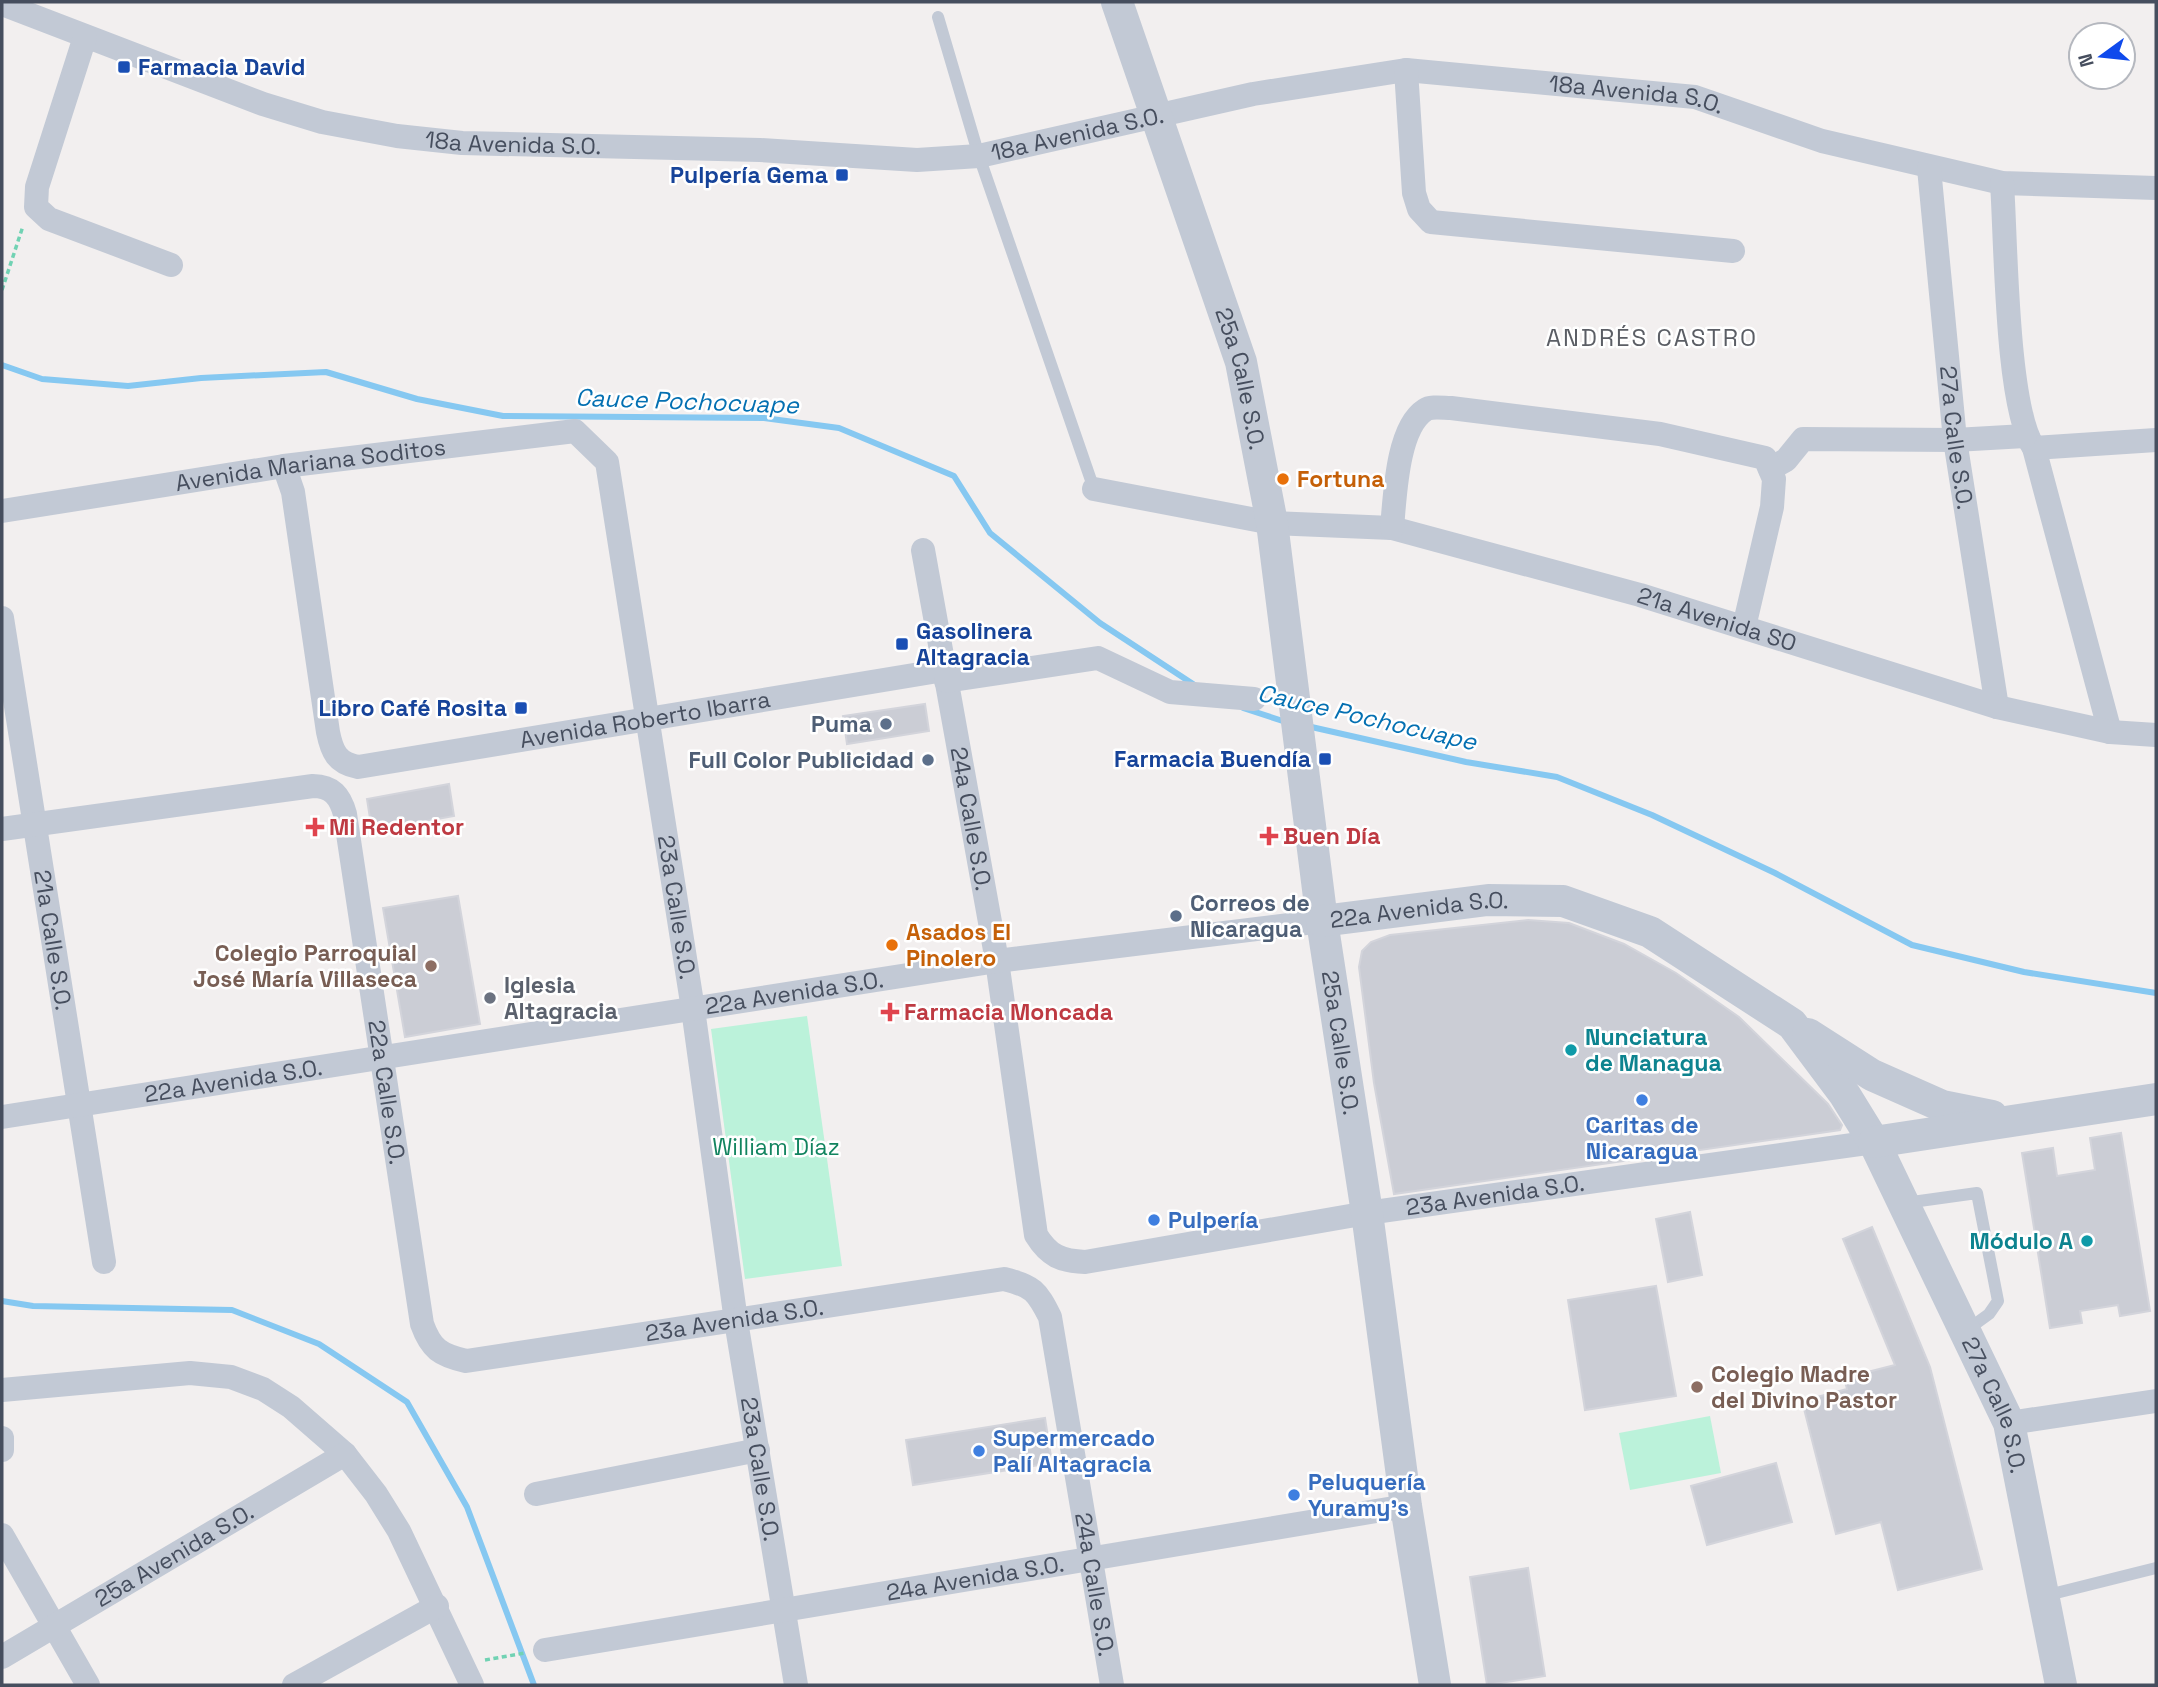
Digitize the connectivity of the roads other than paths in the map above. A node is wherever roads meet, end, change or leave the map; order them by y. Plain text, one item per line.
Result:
1 (1117, 2) edge
2 (2, 4) edge
3 (938, 17) dead end
4 (85, 37) junction
5 (1406, 70) junction
6 (1157, 117) junction
7 (979, 156) junction
8 (1929, 168) junction
9 (2002, 183) junction
10 (2156, 188) edge
11 (1733, 251) dead end
12 (171, 265) dead end
13 (1955, 440) junction
14 (2156, 440) edge
15 (2030, 442) junction
16 (607, 462) joint
17 (284, 466) junction
18 (1770, 469) junction
19 (1094, 489) joint
20 (2, 511) edge
21 (1272, 523) junction
22 (1392, 528) junction
23 (923, 550) dead end
24 (2, 618) edge
25 (1744, 627) junction
26 (945, 676) junction
27 (1254, 699) dead end
28 (1997, 707) junction
29 (650, 721) junction
30 (2110, 732) junction
31 (2156, 735) edge
32 (34, 824) junction
33 (2, 829) edge
34 (1322, 920) junction
35 (997, 961) junction
36 (693, 1009) junction
37 (1792, 1024) junction
38 (382, 1058) junction
39 (2156, 1099) edge
40 (79, 1105) junction
41 (2, 1118) edge
42 (2013, 1120) junction
43 (1874, 1142) junction
44 (1905, 1203) junction
45 (1367, 1213) junction
46 (1046, 1251) joint
47 (104, 1262) dead end
48 (1027, 1284) joint
49 (736, 1321) junction
50 (1964, 1332) junction
51 (441, 1356) joint
52 (2, 1390) edge
53 (2156, 1401) edge
54 (2009, 1423) junction
55 (2, 1438) edge
56 (2, 1450) edge
57 (758, 1450) junction
58 (345, 1454) junction
59 (536, 1494) dead end
60 (1406, 1506) junction
61 (2, 1535) edge
62 (1093, 1560) junction
63 (2155, 1572) edge
64 (2043, 1596) junction
65 (436, 1606) junction
66 (785, 1612) junction
67 (53, 1625) junction
68 (545, 1650) dead end
69 (2, 1657) edge
70 (88, 1685) edge
71 (294, 1685) edge
72 (472, 1685) edge
73 (796, 1685) edge
74 (1112, 1685) edge
75 (1435, 1685) edge
76 (2061, 1685) edge

1 - 6 street, 25a Calle S.O.
2 - 4 street, 18a Avenida S.O.
3 - 7 lane
4 - 7 street, 18a Avenida S.O.
4 - 12 street
5 - 6 street, 18a Avenida S.O.
5 - 8 street, 18a Avenida S.O.
5 - 11 street
6 - 7 street, 18a Avenida S.O.
6 - 21 street, 25a Calle S.O.
7 - 19 lane
8 - 9 street, 18a Avenida S.O.
8 - 13 street, 27a Calle S.O.
9 - 10 street, 18a Avenida S.O.
9 - 15 street
13 - 15 street
13 - 18 street
13 - 28 street, 27a Calle S.O.
14 - 15 street
15 - 30 street
16 - 17 street, Avenida Mariana Soditos
16 - 29 street, 23a Calle S.O.
17 - 20 street, Avenida Mariana Soditos
17 - 29 street, Avenida Roberto Ibarra
18 - 22 street
18 - 25 street
19 - 21 street, 21a Avenida SO
21 - 22 street, 21a Avenida SO
21 - 34 street, 25a Calle S.O.
22 - 25 street, 21a Avenida SO
23 - 26 street, 24a Calle S.O.
24 - 32 street, 21a Calle S.O.
25 - 28 street, 21a Avenida SO
26 - 27 street, Avenida Roberto Ibarra
26 - 29 street, Avenida Roberto Ibarra
26 - 35 street, 24a Calle S.O.
28 - 30 street, 21a Avenida SO
29 - 36 street, 23a Calle S.O.
30 - 31 street, 21a Avenida SO
32 - 33 street
32 - 38 street, 22a Calle S.O.
32 - 40 street, 21a Calle S.O.
34 - 35 street, 22a Avenida S.O.
34 - 37 street, 22a Avenida S.O.
34 - 45 street, 25a Calle S.O.
35 - 36 street, 22a Avenida S.O.
35 - 46 street, 24a Calle S.O.
36 - 38 street, 22a Avenida S.O.
36 - 49 street, 23a Calle S.O.
37 - 42 street
37 - 43 street, 22a Avenida S.O.
38 - 40 street, 22a Avenida S.O.
38 - 51 street, 22a Calle S.O.
39 - 42 street, 23a Avenida S.O.
40 - 41 street, 22a Avenida S.O.
40 - 47 street, 21a Calle S.O.
42 - 43 street, 23a Avenida S.O.
43 - 44 street, 27a Calle S.O.
43 - 45 street, 23a Avenida S.O.
44 - 50 street, 27a Calle S.O.
44 - 50 lane
45 - 46 street, 23a Avenida S.O.
45 - 60 street, 25a Calle S.O.
48 - 49 street, 23a Avenida S.O.
48 - 62 street, 24a Calle S.O.
49 - 51 street, 23a Avenida S.O.
49 - 57 street, 23a Calle S.O.
50 - 54 street, 27a Calle S.O.
52 - 58 street
53 - 54 street
54 - 64 street, 27a Calle S.O.
55 - 56 street
57 - 59 street
57 - 66 street, 23a Calle S.O.
58 - 65 street
58 - 67 street, 25a Avenida S.O.
60 - 62 street, 24a Avenida S.O.
60 - 75 street, 25a Calle S.O.
61 - 67 street
62 - 66 street, 24a Avenida S.O.
62 - 74 street, 24a Calle S.O.
63 - 64 lane
64 - 76 street, 27a Calle S.O.
65 - 71 street
65 - 72 street
66 - 68 street, 24a Avenida S.O.
66 - 73 street, 23a Calle S.O.
67 - 69 street, 25a Avenida S.O.
67 - 70 street

